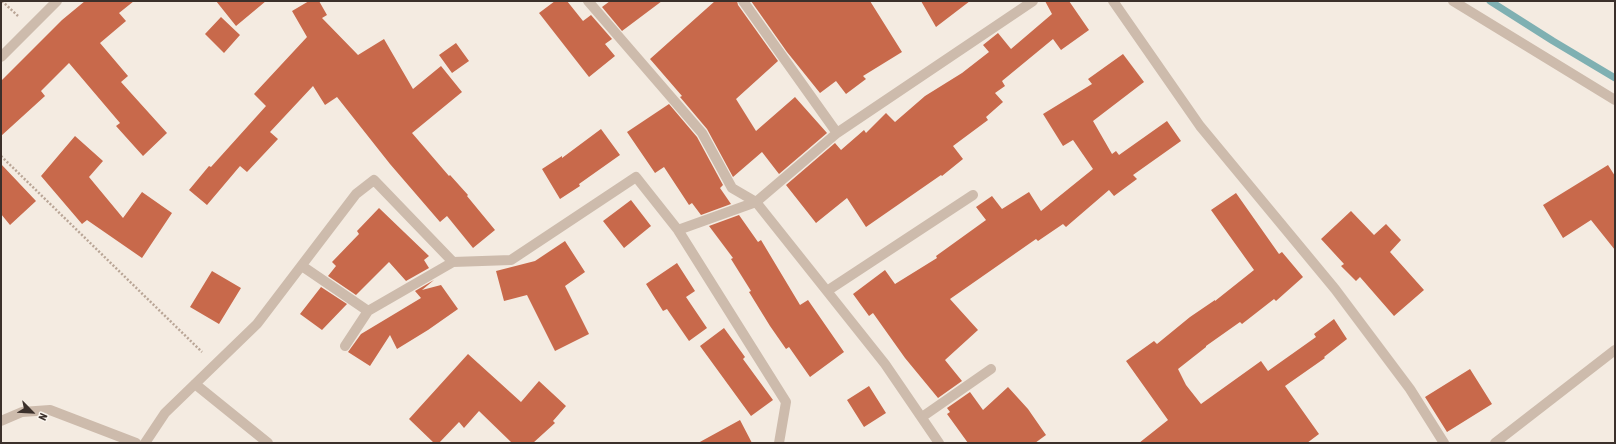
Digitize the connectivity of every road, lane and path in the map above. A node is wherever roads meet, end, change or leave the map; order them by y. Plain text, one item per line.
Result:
1 (57, 1) edge
2 (588, 1) edge
3 (743, 1) edge
4 (1033, 1) edge
5 (1113, 1) edge
6 (1453, 1) edge
7 (1, 57) edge
8 (1615, 100) edge
9 (837, 133) junction
10 (1, 156) edge
11 (973, 194) dead end
12 (756, 202) junction
13 (678, 230) junction
14 (453, 262) junction
15 (302, 266) junction
16 (827, 291) junction
17 (368, 311) junction
18 (345, 346) dead end
19 (1615, 350) edge
20 (204, 353) dead end
21 (991, 369) dead end
22 (195, 384) junction
23 (922, 417) junction
24 (1, 421) edge
25 (136, 443) edge
26 (145, 443) edge
27 (268, 443) edge
28 (779, 443) edge
29 (940, 443) edge
30 (1444, 443) edge
31 (1495, 443) edge

1 - 7 street
2 - 12 street
3 - 9 street
4 - 9 street
5 - 30 street
6 - 8 street
9 - 12 street
10 - 20 path
11 - 16 street
12 - 13 street
12 - 16 street
13 - 14 street
13 - 28 street
14 - 15 street
14 - 17 street
15 - 17 street
15 - 22 street
16 - 23 street
17 - 18 street
19 - 31 street
21 - 23 street
22 - 26 street
22 - 27 street
23 - 29 street
24 - 25 street

